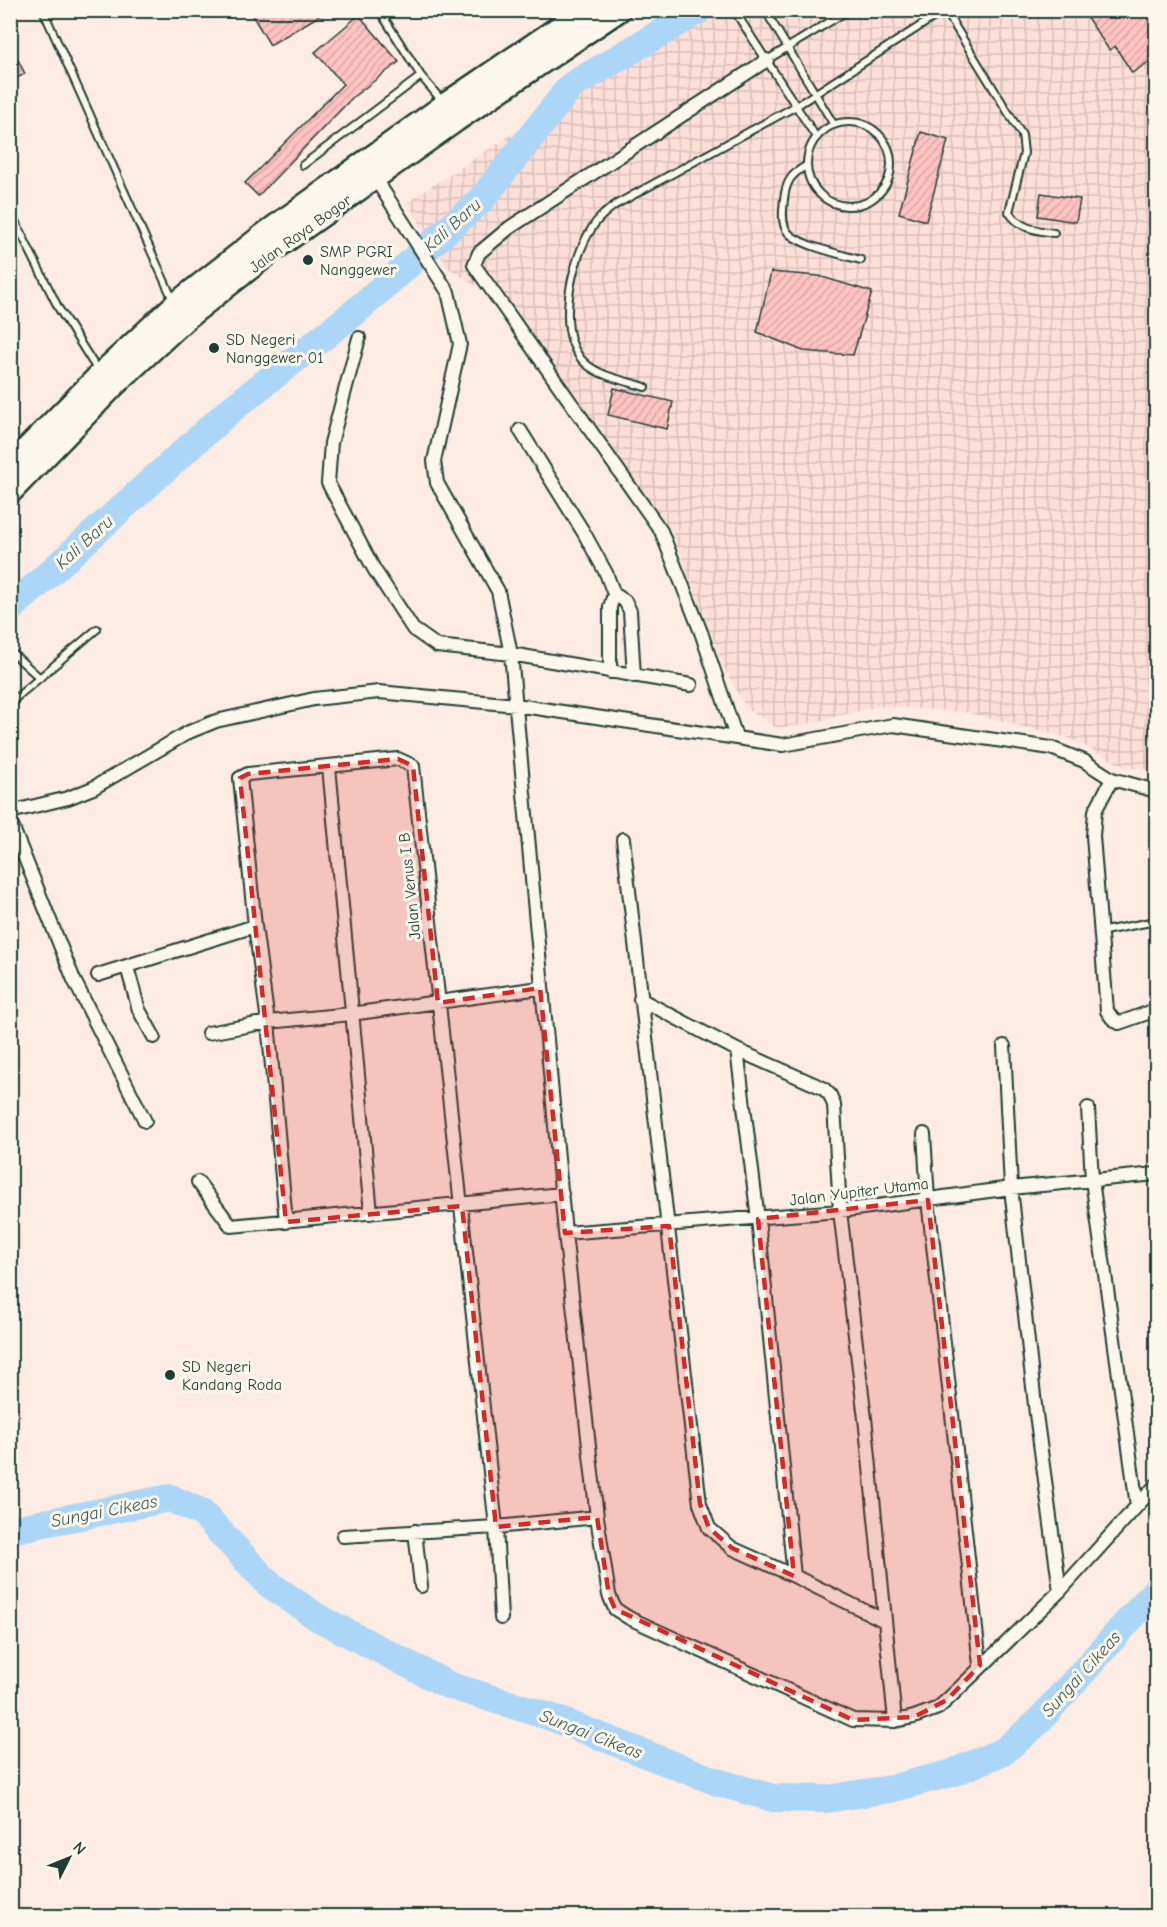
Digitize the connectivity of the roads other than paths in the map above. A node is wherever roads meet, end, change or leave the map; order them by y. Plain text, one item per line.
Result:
1 (43, 10) edge
2 (379, 10) edge
3 (585, 10) edge
4 (620, 10) edge
5 (734, 10) edge
6 (765, 10) edge
7 (849, 10) edge
8 (945, 10) edge
9 (788, 48) junction
10 (764, 55) junction
11 (421, 76) junction
12 (815, 94) junction
13 (445, 105) junction
14 (796, 106) junction
15 (834, 125) junction
16 (816, 137) junction
17 (303, 165) dead end
18 (806, 166) junction
19 (370, 171) junction
20 (10, 211) edge
21 (1054, 233) dead end
22 (861, 260) dead end
23 (181, 311) junction
24 (359, 338) dead end
25 (100, 375) junction
26 (645, 387) dead end
27 (520, 429) dead end
28 (10, 466) edge
29 (10, 492) edge
30 (614, 594) junction
31 (97, 629) dead end
32 (10, 651) edge
33 (511, 654) junction
34 (610, 672) junction
35 (634, 676) junction
36 (40, 678) junction
37 (691, 685) dead end
38 (10, 703) edge
39 (516, 705) junction
40 (736, 737) junction
41 (328, 767) junction
42 (1112, 779) junction
43 (1156, 791) edge
44 (10, 812) edge
45 (10, 821) edge
46 (13, 836) edge
47 (623, 839) dead end
48 (1156, 921) edge
49 (255, 927) junction
50 (1099, 932) junction
51 (127, 968) junction
52 (98, 975) dead end
53 (540, 988) junction
54 (640, 999) junction
55 (438, 1003) junction
56 (1156, 1010) edge
57 (351, 1014) junction
58 (268, 1022) junction
59 (208, 1033) dead end
60 (154, 1037) dead end
61 (1004, 1046) dead end
62 (737, 1050) junction
63 (1088, 1108) dead end
64 (145, 1121) dead end
65 (924, 1134) dead end
66 (1156, 1174) edge
67 (1092, 1180) junction
68 (198, 1182) dead end
69 (1011, 1188) junction
70 (562, 1194) junction
71 (928, 1200) junction
72 (462, 1206) junction
73 (840, 1211) junction
74 (371, 1213) junction
75 (758, 1220) junction
76 (286, 1222) junction
77 (669, 1226) junction
78 (565, 1233) junction
79 (1156, 1485) edge
80 (1137, 1506) junction
81 (597, 1517) junction
82 (496, 1527) junction
83 (414, 1531) junction
84 (343, 1536) dead end
85 (794, 1576) junction
86 (421, 1586) dead end
87 (1060, 1591) junction
88 (501, 1618) dead end
89 (884, 1620) junction
90 (980, 1665) junction
91 (895, 1721) junction

1 - 23 lane
2 - 11 lane
3 - 13 highway, Jalan Raya Bogor
4 - 19 highway, Jalan Raya Bogor
5 - 10 lane
6 - 9 lane
7 - 9 lane
8 - 12 lane
8 - 21 lane
9 - 10 lane
9 - 12 lane
10 - 14 lane
10 - 40 street
11 - 13 lane
11 - 17 lane
12 - 14 lane
12 - 15 lane
13 - 19 highway, Jalan Raya Bogor
14 - 16 lane
14 - 26 lane
15 - 16 lane
15 - 18 lane
16 - 18 lane
18 - 22 lane
19 - 23 highway, Jalan Raya Bogor
19 - 33 street
20 - 25 lane
23 - 25 highway, Jalan Raya Bogor
23 - 29 highway, Jalan Raya Bogor
24 - 33 street
25 - 28 highway, Jalan Raya Bogor
27 - 30 street
30 - 34 street
30 - 35 street
31 - 36 lane
32 - 36 lane
33 - 34 street
33 - 39 street
34 - 35 street
35 - 37 street
36 - 38 lane
39 - 40 street
39 - 44 street
39 - 53 street
40 - 42 street
41 - 49 street
41 - 55 street, Jalan Venus I B
41 - 57 street
42 - 43 street
42 - 50 street
45 - 46 street
46 - 64 street
47 - 54 street
48 - 50 lane
49 - 51 street
49 - 58 street
50 - 56 street
51 - 52 street
51 - 60 street
53 - 55 street
53 - 70 street
54 - 62 street
54 - 77 street
55 - 57 street
55 - 72 street, Jalan Venus I B
57 - 58 street
57 - 74 street
58 - 59 street
58 - 76 street
61 - 69 street
62 - 73 street
62 - 75 street
63 - 67 street
65 - 71 street
66 - 67 street, Jalan Yupiter Utama
67 - 69 street, Jalan Yupiter Utama
67 - 80 street
68 - 76 street
69 - 71 street, Jalan Yupiter Utama
69 - 87 street
70 - 72 street
70 - 78 street
71 - 73 street, Jalan Yupiter Utama
71 - 90 street
72 - 74 street
72 - 82 street, Jalan Venus I B
73 - 75 street, Jalan Yupiter Utama
73 - 89 street
74 - 76 street
75 - 77 street, Jalan Yupiter Utama
75 - 85 street
77 - 78 street, Jalan Yupiter Utama
77 - 85 street
78 - 81 street
79 - 80 street
80 - 87 street
81 - 82 street
81 - 91 street
82 - 83 street
82 - 88 street, Jalan Venus I B
83 - 84 street
83 - 86 street
85 - 89 street
87 - 90 street
89 - 91 street
90 - 91 street

